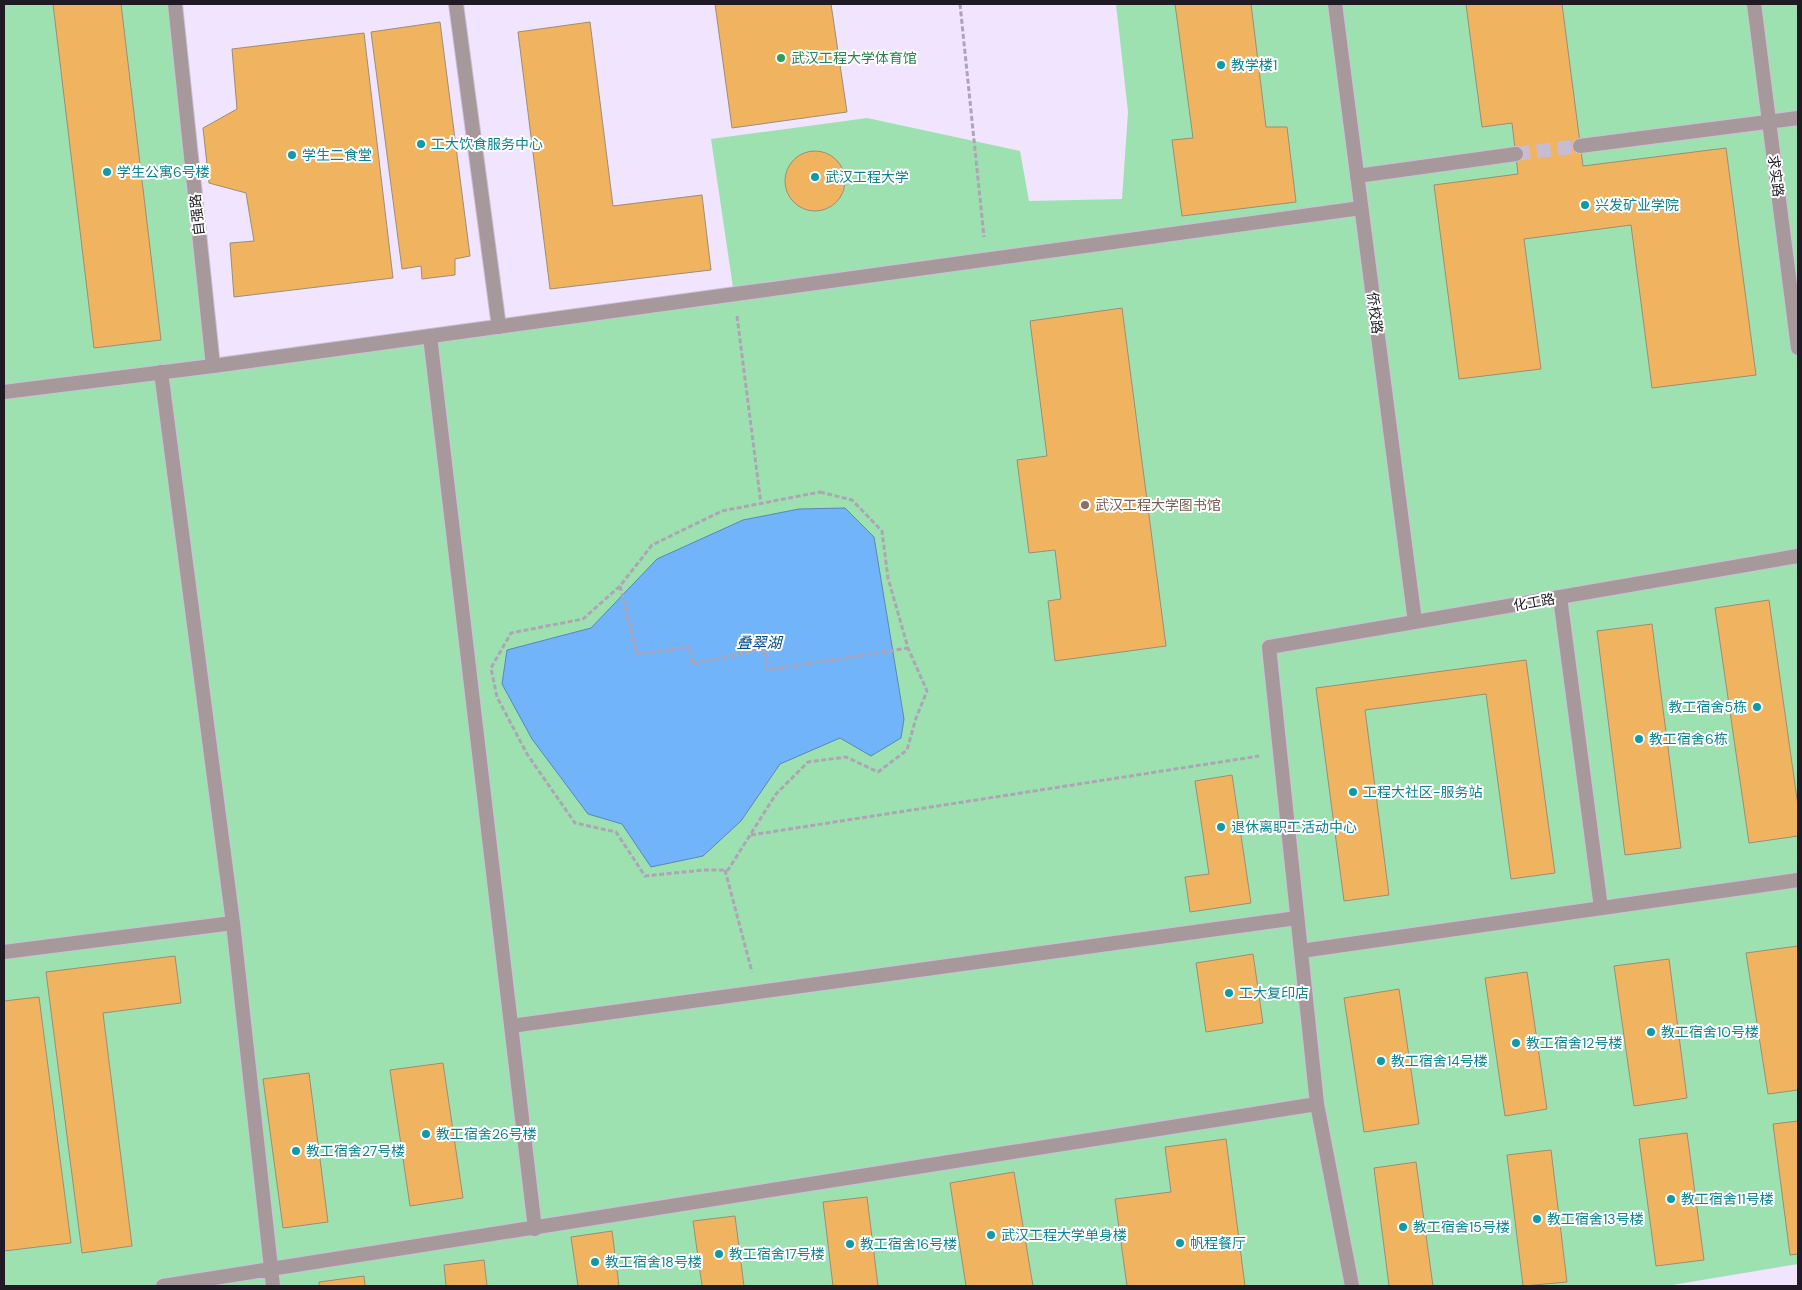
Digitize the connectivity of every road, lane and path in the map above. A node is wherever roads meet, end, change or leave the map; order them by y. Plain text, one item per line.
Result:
1 (175, 4) edge
2 (456, 4) edge
3 (960, 4) edge
4 (1335, 4) edge
5 (1754, 4) edge
6 (1798, 118) edge
7 (1769, 122) junction
8 (1580, 146) tunnel mouth
9 (1516, 154) tunnel mouth
10 (1357, 176) junction
11 (1361, 208) junction
12 (987, 260) junction
13 (734, 294) junction
14 (499, 327) junction
15 (430, 336) junction
16 (1798, 348) edge
17 (213, 366) junction
18 (162, 372) junction
19 (4, 392) edge
20 (761, 504) junction
21 (1798, 556) edge
22 (620, 586) junction
23 (1560, 598) junction
24 (1415, 622) junction
25 (908, 648) junction
26 (1280, 753) junction
27 (751, 835) junction
28 (725, 870) junction
29 (1798, 880) edge
30 (1601, 908) junction
31 (1297, 918) junction
32 (233, 923) junction
33 (1301, 951) junction
34 (4, 952) edge
35 (757, 992) junction
36 (511, 1026) junction
37 (1317, 1104) junction
38 (535, 1228) junction
39 (271, 1270) junction
40 (163, 1286) edge
41 (273, 1286) edge
42 (1352, 1286) edge

1 - 17 street, 自强路
2 - 14 street
3 - 12 path
4 - 10 street, 侨校路
5 - 7 street, 求实路
6 - 7 street
7 - 8 street
7 - 16 street, 求实路
9 - 10 street
10 - 11 street, 侨校路
11 - 12 street
11 - 24 street, 侨校路
12 - 13 street
13 - 14 street
13 - 20 path
14 - 15 street
15 - 17 street
15 - 36 street
17 - 18 street
18 - 19 street
18 - 32 street
20 - 22 path
20 - 25 path
21 - 23 street, 化工路
22 - 25 path
22 - 28 path
23 - 24 street, 化工路
23 - 30 street
24 - 26 street, 化工路
25 - 27 path
26 - 27 path
26 - 31 street
27 - 28 path
28 - 35 path
29 - 30 street
30 - 33 street
31 - 33 street
31 - 35 street
32 - 34 street
32 - 39 street
33 - 37 street
35 - 36 street
36 - 38 street
37 - 38 street
37 - 42 street
38 - 39 street
39 - 40 street
39 - 41 street

